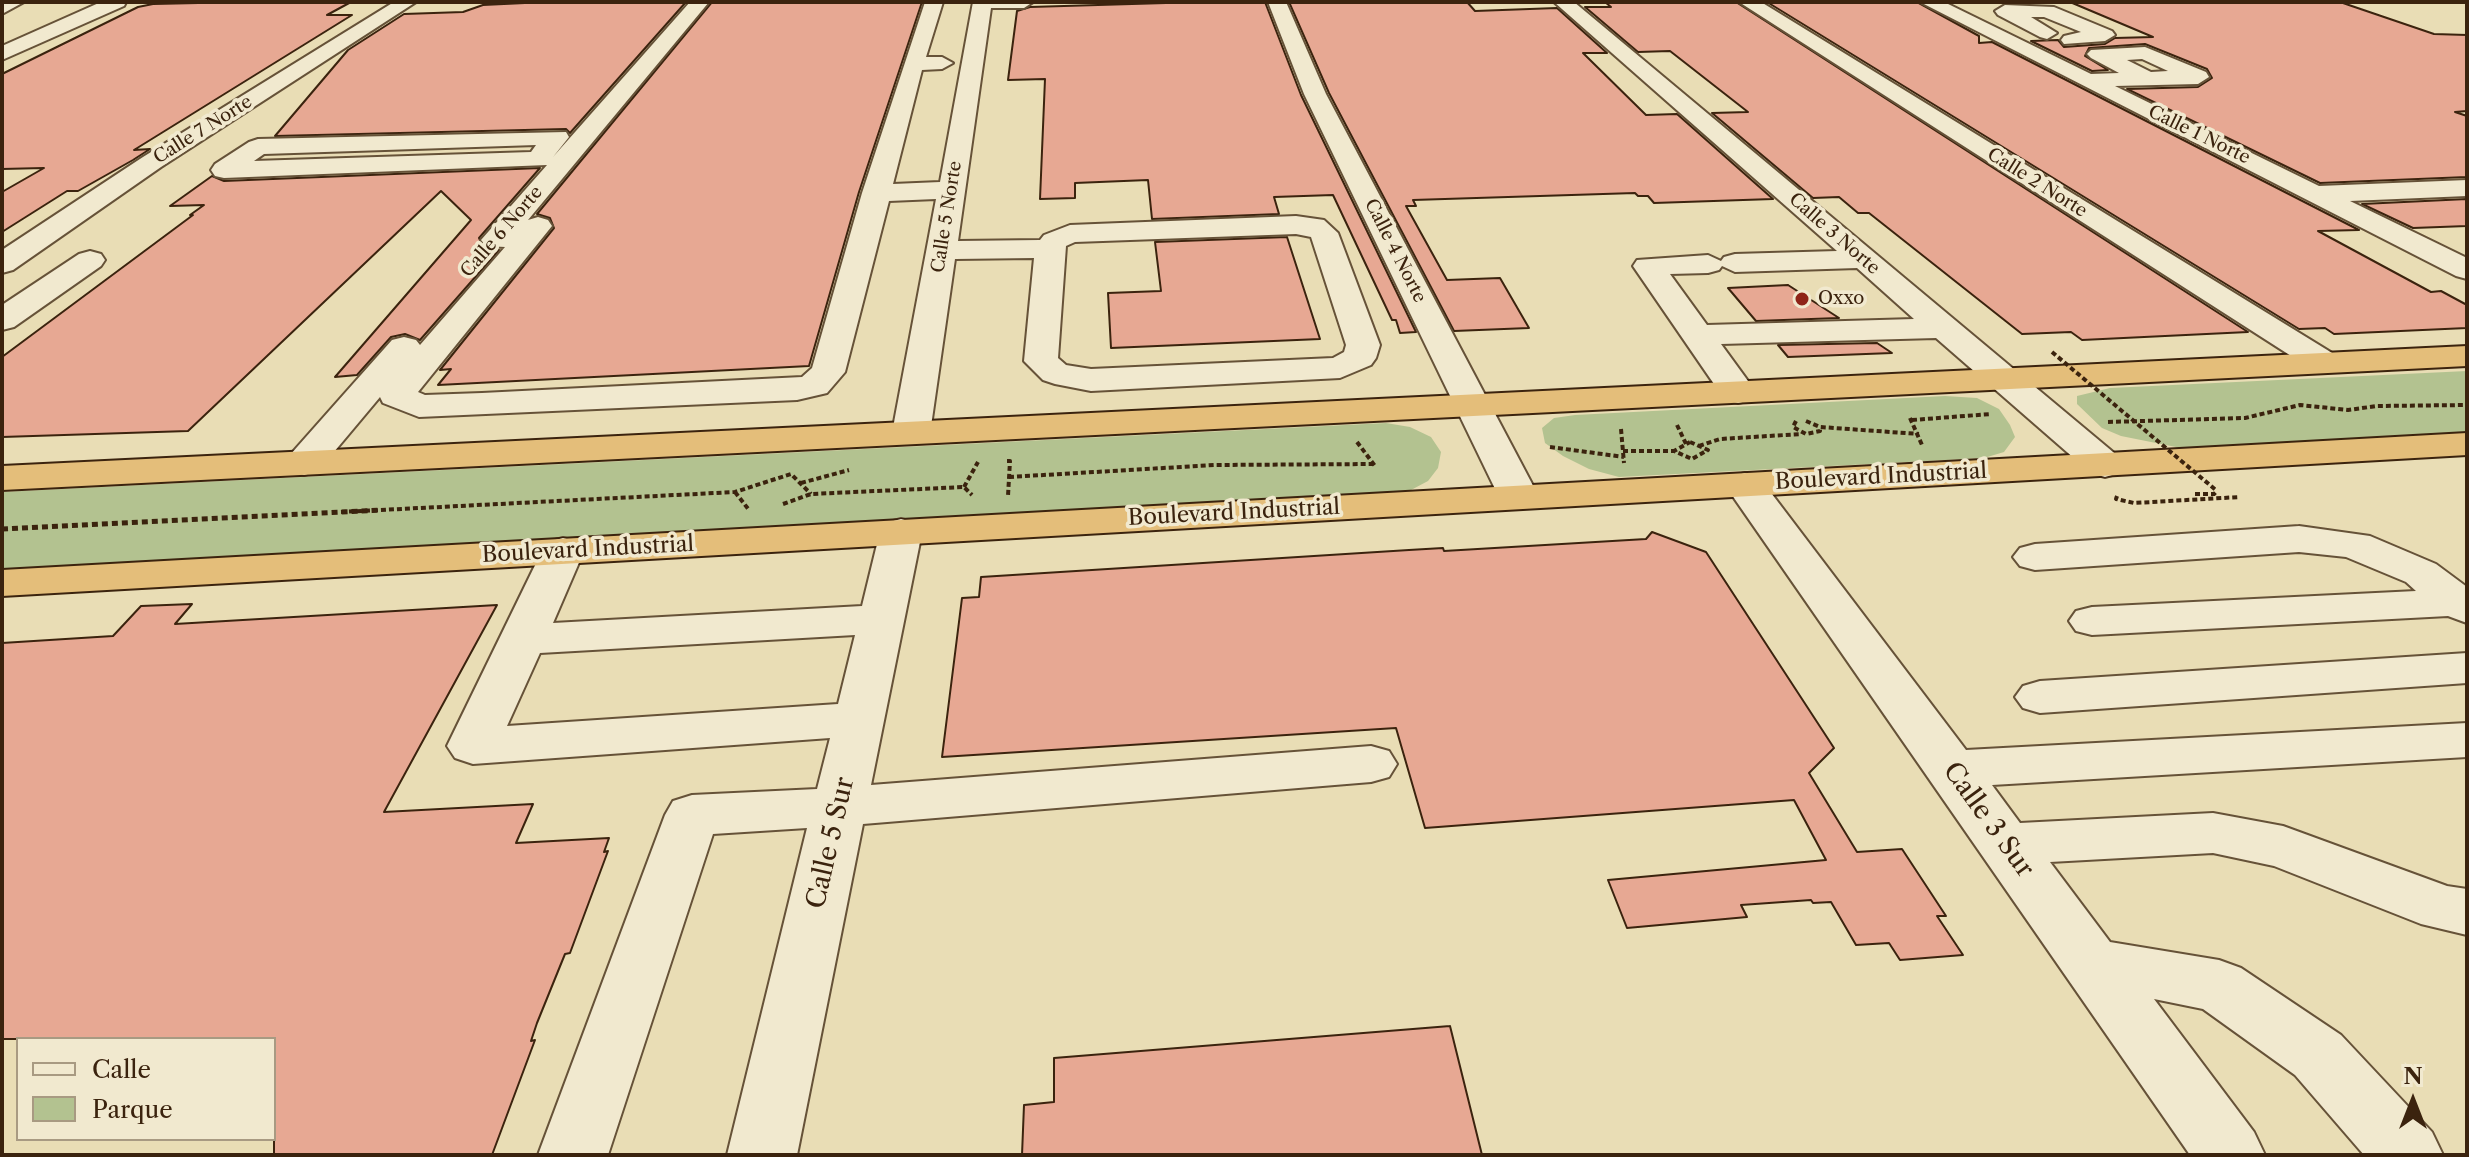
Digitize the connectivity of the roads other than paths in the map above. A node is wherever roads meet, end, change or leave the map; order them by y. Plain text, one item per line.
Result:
1 (15, 2) edge
2 (117, 2) edge
3 (407, 2) edge
4 (700, 2) edge
5 (934, 2) edge
6 (982, 2) edge
7 (1024, 2) edge
8 (1277, 2) edge
9 (1563, 2) edge
10 (1748, 2) edge
11 (1929, 2) edge
12 (2, 8) edge
13 (62, 18) dead end
14 (2, 19) edge
15 (2063, 40) dead end
16 (2009, 41) junction
17 (2, 54) edge
18 (972, 62) junction
19 (913, 64) junction
20 (2149, 79) dead end
21 (2088, 81) junction
22 (241, 159) junction
23 (152, 162) junction
24 (2467, 188) edge
25 (951, 190) junction
26 (876, 193) junction
27 (2317, 194) junction
28 (538, 226) dead end
29 (1050, 249) junction
30 (941, 250) junction
31 (1864, 259) junction
32 (90, 260) dead end
33 (2, 264) edge
34 (2467, 270) edge
35 (2, 320) edge
36 (1943, 328) junction
37 (1698, 335) junction
38 (2467, 356) edge
39 (2325, 363) junction
40 (2003, 379) junction
41 (1738, 392) junction
42 (1474, 405) junction
43 (911, 433) junction
44 (2467, 444) edge
45 (304, 463) junction
46 (2105, 465) junction
47 (2, 478) edge
48 (1745, 485) junction
49 (1519, 497) junction
50 (901, 532) junction
51 (563, 551) junction
52 (2035, 557) dead end
53 (2, 583) edge
54 (2462, 606) edge
55 (882, 619) junction
56 (2092, 621) dead end
57 (523, 639) junction
58 (2467, 668) edge
59 (2040, 697) dead end
60 (859, 719) junction
61 (2467, 740) edge
62 (1371, 764) dead end
63 (1951, 769) junction
64 (838, 807) junction
65 (2005, 844) junction
66 (2467, 912) edge
67 (2091, 963) junction
68 (573, 1155) edge
69 (762, 1155) edge
70 (2230, 1155) edge
71 (2408, 1155) edge

1 - 12 street
2 - 17 street
3 - 23 street, Calle 7 Norte
4 - 45 street, Calle 6 Norte
5 - 19 street
6 - 7 street
6 - 18 street, Calle 5 Norte
8 - 42 street, Calle 4 Norte
9 - 31 street, Calle 3 Norte
10 - 39 street, Calle 2 Norte
11 - 16 street, Calle 1 Norte
13 - 14 street
15 - 16 street
16 - 21 street, Calle 1 Norte
18 - 19 street
18 - 25 street, Calle 5 Norte
19 - 26 street
20 - 21 street
21 - 27 street, Calle 1 Norte
22 - 22 street
22 - 23 street
23 - 33 street, Calle 7 Norte
24 - 27 street
25 - 26 street
25 - 30 street, Calle 5 Norte
26 - 28 street
27 - 34 street, Calle 1 Norte
29 - 29 street
29 - 30 street
30 - 43 street, Calle 5 Norte
31 - 36 street, Calle 3 Norte
31 - 37 street
32 - 35 street
36 - 37 street
36 - 40 street, Calle 3 Norte
37 - 41 street
38 - 39 highway
39 - 40 highway
40 - 41 highway
40 - 46 street, Calle 3 Norte
41 - 42 highway
42 - 43 highway
42 - 49 street, Calle 4 Norte
43 - 45 highway
44 - 46 highway, Boulevard Industrial
45 - 47 highway
46 - 48 highway, Boulevard Industrial
48 - 49 highway, Boulevard Industrial
48 - 63 street, Calle 3 Sur
49 - 50 highway, Boulevard Industrial
50 - 51 highway, Boulevard Industrial
50 - 55 street, Calle 5 Sur
51 - 53 highway, Boulevard Industrial
51 - 57 street
52 - 54 street
54 - 56 street
55 - 57 street
55 - 60 street, Calle 5 Sur
57 - 60 street
58 - 59 street
60 - 64 street, Calle 5 Sur
61 - 63 street
62 - 64 street
63 - 65 street, Calle 3 Sur
64 - 68 street
64 - 69 street, Calle 5 Sur
65 - 66 street
65 - 67 street, Calle 3 Sur
67 - 70 street, Calle 3 Sur
67 - 71 street

